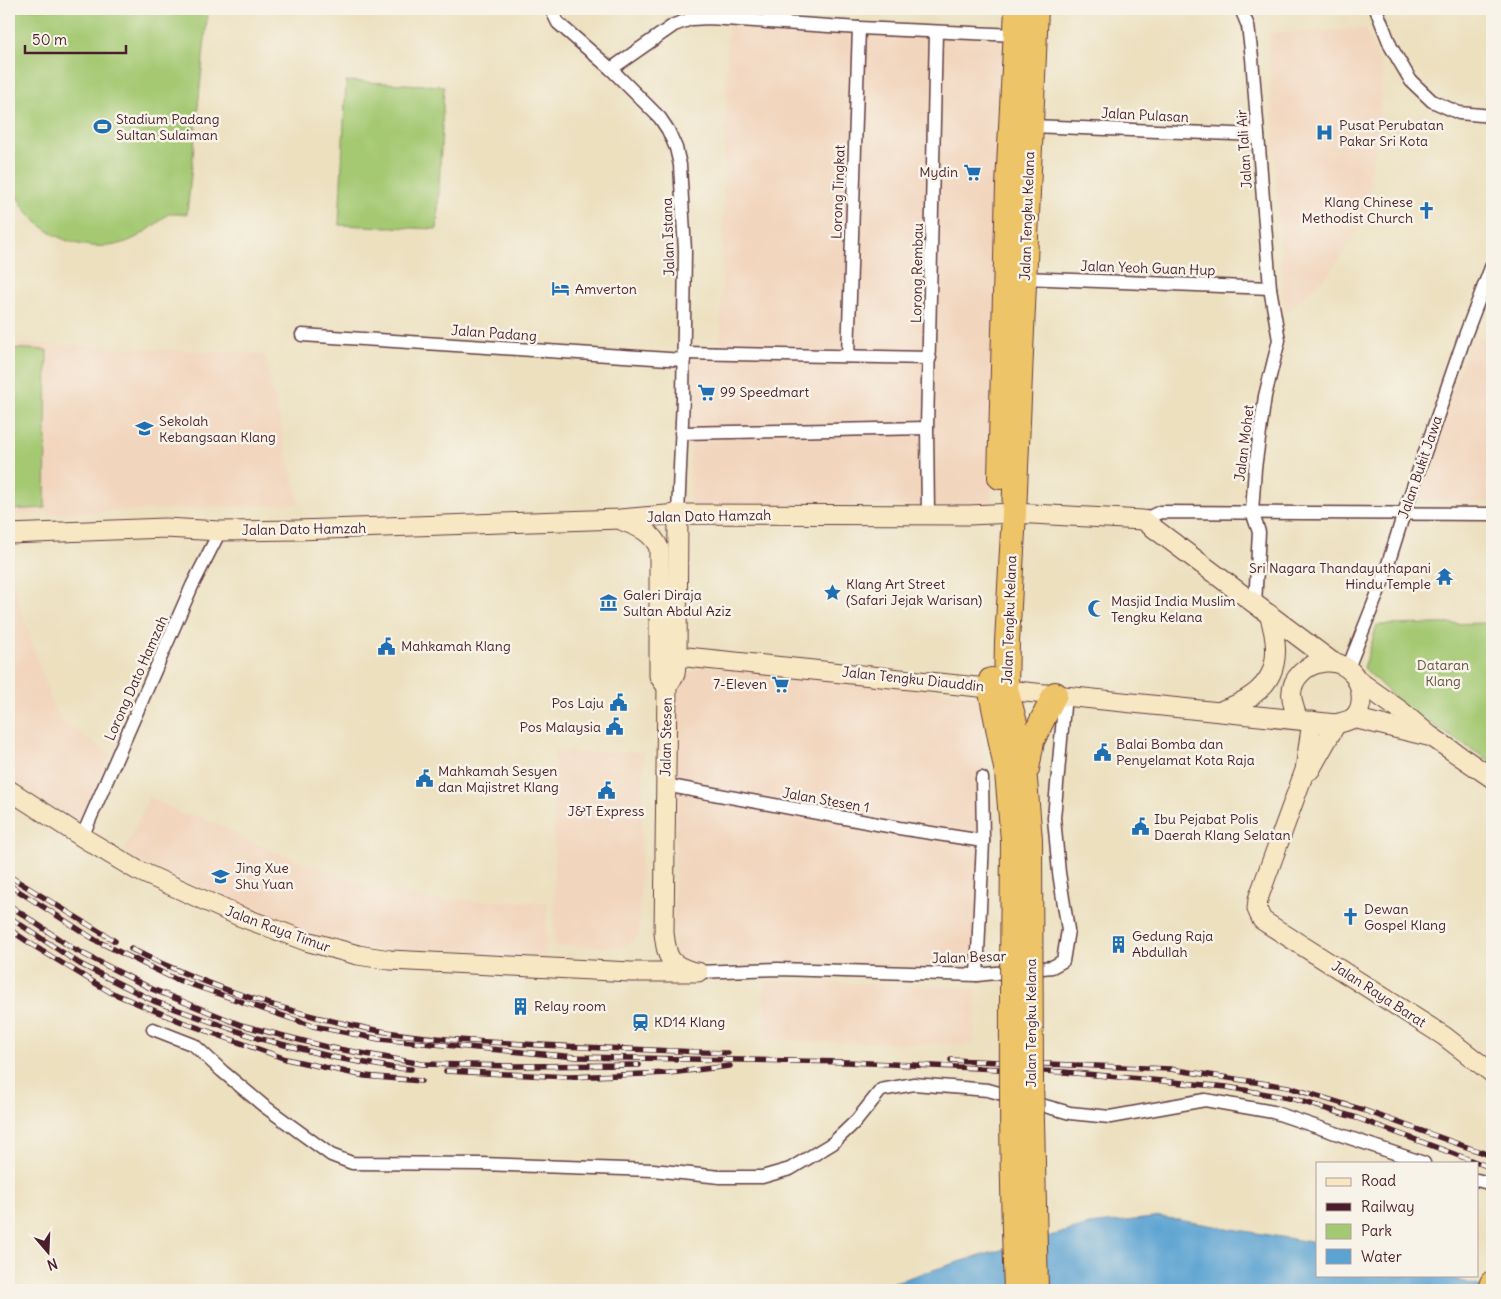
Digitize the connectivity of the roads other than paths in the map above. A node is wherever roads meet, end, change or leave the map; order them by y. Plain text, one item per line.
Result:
1 (551, 9) edge
2 (1017, 9) edge
3 (1036, 9) edge
4 (1241, 9) edge
5 (1376, 9) edge
6 (859, 28) junction
7 (936, 32) junction
8 (1016, 35) junction
9 (611, 69) junction
10 (1492, 116) edge
11 (1031, 126) junction
12 (1258, 135) junction
13 (1492, 265) edge
14 (1024, 278) junction
15 (1270, 288) junction
16 (302, 335) dead end
17 (848, 356) junction
18 (684, 357) junction
19 (930, 358) junction
20 (927, 428) junction
21 (681, 433) junction
22 (1252, 512) junction
23 (1006, 513) junction
24 (1404, 513) junction
25 (678, 514) junction
26 (928, 514) junction
27 (1492, 514) edge
28 (620, 519) junction
29 (1143, 520) junction
30 (220, 531) junction
31 (9, 534) edge
32 (1262, 609) junction
33 (676, 656) junction
34 (1345, 670) junction
35 (667, 688) junction
36 (998, 688) junction
37 (1060, 694) junction
38 (1220, 711) junction
39 (1305, 720) junction
40 (1345, 721) junction
41 (1432, 737) junction
42 (982, 778) dead end
43 (1492, 778) edge
44 (1025, 780) junction
45 (666, 785) junction
46 (9, 790) edge
47 (1293, 805) junction
48 (82, 837) junction
49 (1021, 840) junction
50 (983, 841) junction
51 (664, 933) junction
52 (631, 972) junction
53 (698, 972) junction
54 (977, 975) junction
55 (153, 1029) dead end
56 (1492, 1073) edge
57 (1421, 1162) edge
58 (1478, 1180) edge
59 (1492, 1184) edge
60 (1492, 1283) edge
61 (1016, 1290) edge
62 (1036, 1290) edge
63 (1490, 1290) edge

1 - 9 street, Jalan Istana
2 - 8 highway, Jalan Tengku Kelana
3 - 11 highway, Jalan Tengku Kelana
4 - 12 street, Jalan Tali Air
5 - 10 street
6 - 7 street
6 - 9 street
6 - 17 street, Lorong Tingkat
7 - 8 street
7 - 19 street, Lorong Rembau
8 - 23 highway, Jalan Tengku Kelana
9 - 18 street, Jalan Istana
11 - 12 street, Jalan Pulasan
11 - 14 highway, Jalan Tengku Kelana
12 - 15 street, Jalan Tali Air
13 - 24 street, Jalan Bukit Jawa
14 - 15 street, Jalan Yeoh Guan Hup
14 - 23 highway, Jalan Tengku Kelana
15 - 22 street, Jalan Mohet
16 - 18 street, Jalan Padang
17 - 18 street
17 - 19 street
18 - 21 street, Jalan Istana
19 - 20 street, Lorong Rembau
20 - 21 street
20 - 26 street, Lorong Rembau
21 - 25 street, Jalan Istana
22 - 24 street
22 - 29 street
22 - 32 street, Jalan Mohet
23 - 26 main road, Jalan Dato Hamzah
23 - 29 main road, Jalan Dato Hamzah
23 - 36 highway, Jalan Tengku Kelana
24 - 27 street
24 - 34 street, Jalan Bukit Jawa
25 - 26 main road, Jalan Dato Hamzah
25 - 28 main road, Jalan Dato Hamzah
25 - 33 main road, Jalan Stesen
28 - 30 main road, Jalan Dato Hamzah
28 - 35 main road
29 - 32 main road
30 - 31 main road, Jalan Dato Hamzah
30 - 48 street, Lorong Dato Hamzah
32 - 34 main road
32 - 38 main road
33 - 35 main road, Jalan Stesen
33 - 36 main road, Jalan Tengku Diauddin
34 - 39 main road
34 - 40 main road
34 - 41 main road
35 - 45 main road, Jalan Stesen
36 - 37 main road, Jalan Tengku Diauddin
36 - 44 highway, Jalan Tengku Kelana
36 - 49 highway, Jalan Tengku Kelana
37 - 38 main road, Jalan Tengku Diauddin
37 - 44 highway
37 - 54 street, Jalan Besar
38 - 39 main road, Jalan Tengku Diauddin
39 - 40 main road
39 - 47 main road
40 - 41 main road
40 - 47 main road
41 - 43 main road
42 - 50 street
44 - 49 highway, Jalan Tengku Kelana
45 - 50 street, Jalan Stesen 1
45 - 51 main road, Jalan Stesen
46 - 48 main road, Jalan Raya Timur
47 - 56 main road, Jalan Raya Barat
48 - 52 main road, Jalan Raya Timur
49 - 61 highway, Jalan Tengku Kelana, bridge
49 - 62 highway, Jalan Tengku Kelana, bridge
50 - 54 street
51 - 52 main road, Jalan Stesen
51 - 53 main road, Jalan Stesen
52 - 53 main road, Jalan Raya Timur
53 - 54 street, Jalan Besar
55 - 57 street
58 - 59 street
60 - 63 highway

